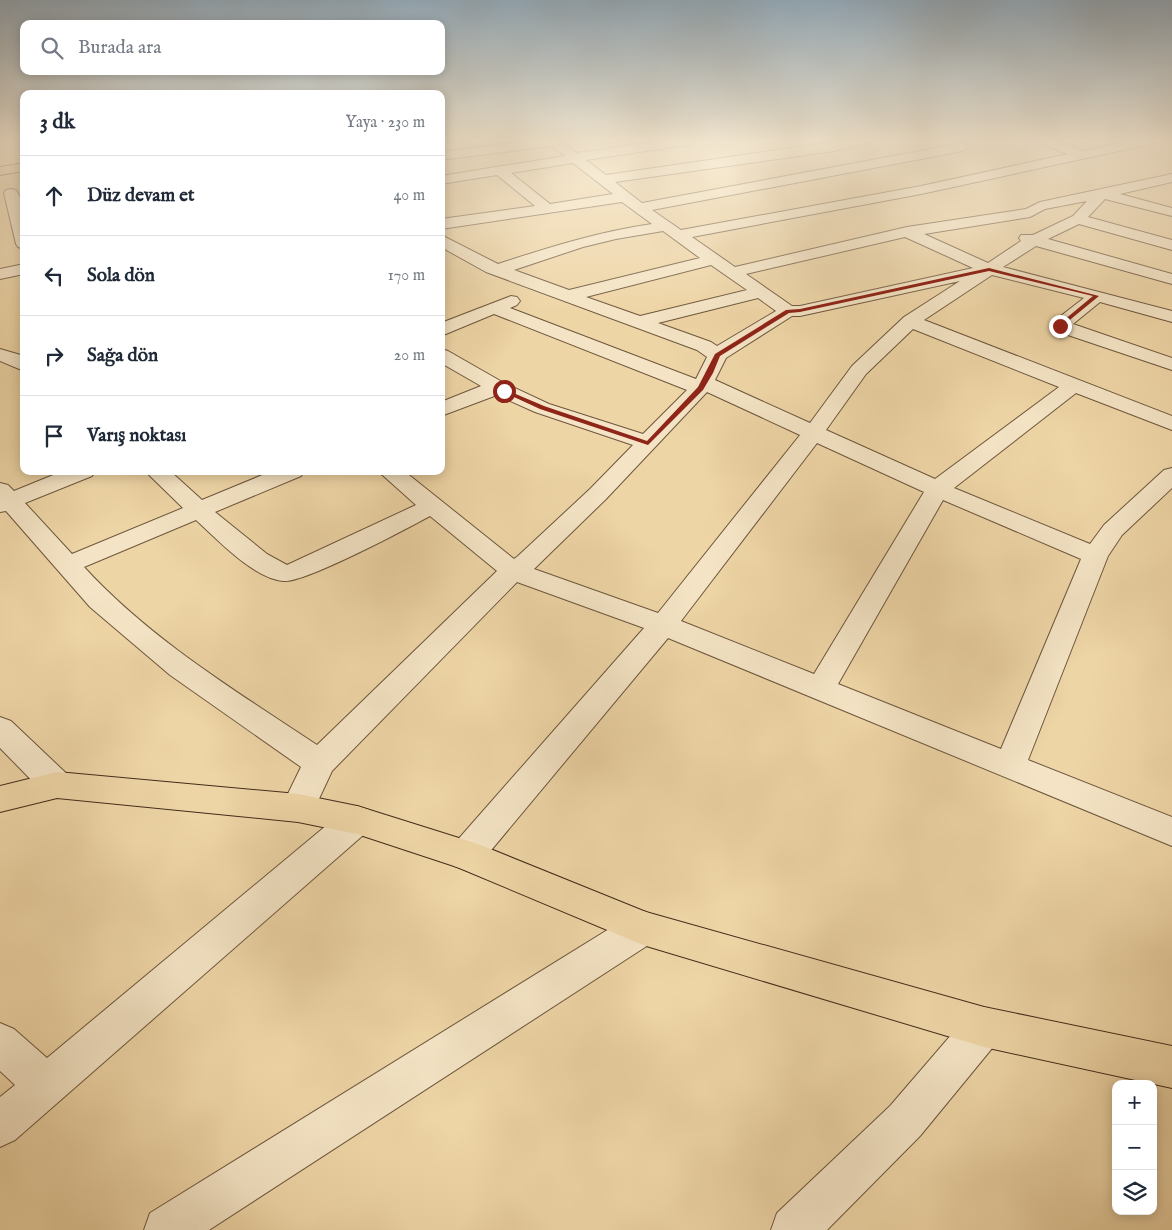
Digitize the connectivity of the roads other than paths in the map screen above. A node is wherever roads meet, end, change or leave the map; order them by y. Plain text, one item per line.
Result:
1 (13, 197) edge
2 (534, 197) edge
3 (622, 197) edge
4 (625, 197) edge
5 (695, 197) edge
6 (875, 197) edge
7 (935, 197) edge
8 (1063, 197) edge
9 (1096, 197) edge
10 (1115, 197) edge
11 (938, 199) dead end
12 (547, 208) junction
13 (639, 208) junction
14 (955, 208) dead end
15 (1077, 209) junction
16 (1172, 212) edge
17 (981, 221) junction
18 (445, 223) edge
19 (20, 227) edge
20 (673, 230) junction
21 (907, 232) junction
22 (1019, 235) junction
23 (1172, 245) edge
24 (446, 247) edge
25 (715, 259) junction
26 (989, 269) junction
27 (20, 270) edge
28 (498, 270) junction
29 (734, 272) junction
30 (0, 274) edge
31 (1172, 279) edge
32 (542, 287) junction
33 (762, 292) junction
34 (568, 296) junction
35 (1097, 296) junction
36 (494, 308) junction
37 (788, 311) junction
38 (1172, 317) edge
39 (638, 322) junction
40 (910, 322) junction
41 (445, 328) edge
42 (0, 355) edge
43 (717, 355) junction
44 (445, 358) edge
45 (20, 362) edge
46 (1172, 364) edge
47 (702, 386) junction
48 (1073, 386) junction
49 (496, 387) junction
50 (445, 408) edge
51 (1172, 424) edge
52 (814, 432) junction
53 (648, 443) junction
54 (72, 475) edge
55 (161, 475) edge
56 (283, 475) edge
57 (394, 475) edge
58 (1172, 475) edge
59 (938, 490) junction
60 (3, 499) edge
61 (432, 506) junction
62 (200, 510) junction
63 (1094, 556) junction
64 (67, 565) junction
65 (513, 571) junction
66 (663, 625) junction
67 (820, 690) junction
68 (0, 729) edge
69 (318, 763) junction
70 (1010, 765) junction
71 (57, 785) junction
72 (0, 799) edge
73 (298, 808) junction
74 (357, 820) junction
75 (1172, 832) edge
76 (466, 855) junction
77 (643, 928) junction
78 (984, 1027) junction
79 (0, 1043) edge
80 (1172, 1067) edge
81 (46, 1085) junction
82 (0, 1124) edge
83 (166, 1230) edge
84 (794, 1230) edge

1 - 19 street
2 - 12 street
3 - 12 street
4 - 13 street
5 - 13 street
6 - 20 street
7 - 11 street
8 - 15 street
9 - 15 street
10 - 16 street
12 - 18 street
13 - 20 street
14 - 17 street
15 - 17 street
15 - 22 street
15 - 23 street
17 - 21 street
17 - 22 street
20 - 25 street
20 - 28 street
21 - 26 street
21 - 29 street
22 - 26 street
22 - 31 street
24 - 28 street
25 - 29 street
25 - 34 street
26 - 35 street
26 - 37 street
26 - 40 street
27 - 30 street
28 - 32 street
29 - 33 street
32 - 34 street
32 - 36 street
33 - 37 street
33 - 39 street
34 - 39 street
35 - 38 street
35 - 46 street
36 - 41 street
36 - 47 street
37 - 43 street
39 - 43 street
40 - 48 street
40 - 52 street
42 - 45 street
43 - 47 street
44 - 49 street
47 - 52 street
47 - 53 street
48 - 51 street
48 - 59 street
49 - 50 street
49 - 53 street
52 - 59 street
52 - 66 street
53 - 65 street
54 - 60 street
55 - 62 street
56 - 62 street
57 - 61 street
58 - 63 street
59 - 63 street
59 - 67 street
60 - 64 street
61 - 62 street
61 - 65 street
62 - 64 street
63 - 70 street
64 - 69 street
65 - 66 street
65 - 69 street
66 - 67 street
66 - 76 street
67 - 70 street
68 - 71 street
69 - 73 street
70 - 75 street
71 - 72 main road
71 - 73 main road
73 - 74 main road
74 - 76 main road
74 - 81 street
76 - 77 main road
77 - 78 main road
77 - 83 street
78 - 80 main road
78 - 84 street
79 - 81 street
81 - 82 street

